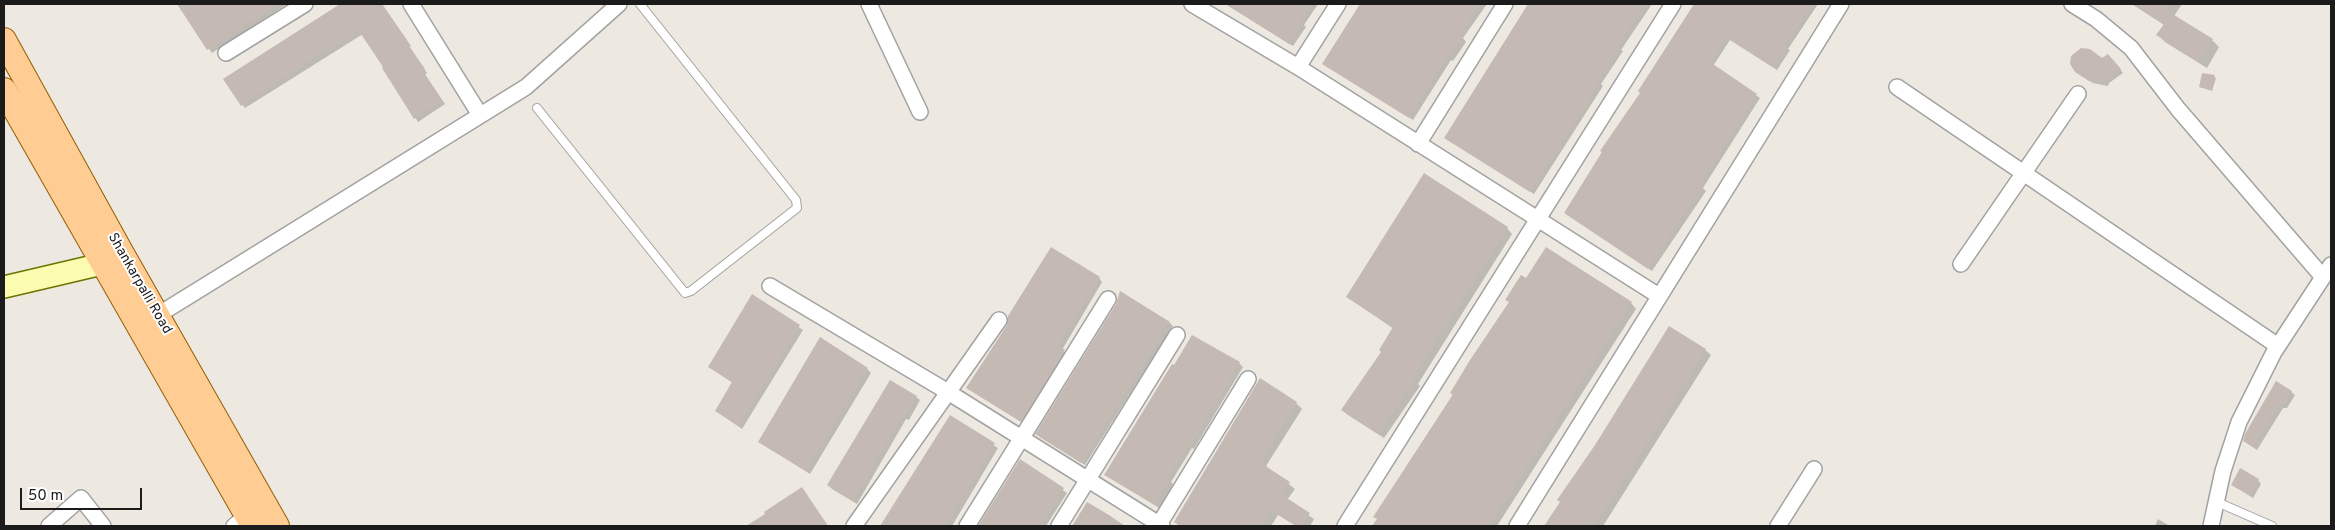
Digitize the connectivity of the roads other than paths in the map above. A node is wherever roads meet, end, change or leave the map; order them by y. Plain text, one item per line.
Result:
1 (305, 4) edge
2 (411, 4) edge
3 (619, 4) edge
4 (640, 4) edge
5 (869, 4) edge
6 (1192, 4) edge
7 (1338, 4) edge
8 (1505, 4) edge
9 (1673, 4) edge
10 (1840, 4) edge
11 (2072, 4) edge
12 (4, 40) edge
13 (226, 53) dead end
14 (1298, 67) junction
15 (1897, 87) dead end
16 (4, 90) edge
17 (2078, 94) dead end
18 (537, 108) dead end
19 (920, 112) dead end
20 (480, 115) junction
21 (1418, 144) junction
22 (2022, 172) junction
23 (1537, 220) junction
24 (102, 264) junction
25 (1961, 264) dead end
26 (2327, 271) edge
27 (770, 286) dead end
28 (4, 287) edge
29 (1659, 296) junction
30 (1108, 299) dead end
31 (158, 315) junction
32 (999, 320) dead end
33 (1176, 335) dead end
34 (2278, 346) junction
35 (1248, 379) dead end
36 (948, 392) junction
37 (1022, 439) junction
38 (1814, 469) dead end
39 (1086, 479) junction
40 (2217, 502) junction
41 (245, 522) edge
42 (50, 526) edge
43 (103, 526) edge
44 (277, 526) edge
45 (854, 526) edge
46 (967, 526) edge
47 (1059, 526) edge
48 (1160, 526) edge
49 (1346, 526) edge
50 (1517, 526) edge
51 (1778, 526) edge
52 (2212, 526) edge
53 (2272, 526) edge

1 - 13 street
2 - 20 street
3 - 20 street
4 - 18 lane
5 - 19 street
6 - 14 street
7 - 14 street
8 - 21 street
9 - 23 street
10 - 29 street
11 - 26 street
12 - 31 main road, Shankarpalli Road
14 - 21 street
15 - 22 street
16 - 24 main road, Shankarpalli Road
17 - 22 street
20 - 31 street
21 - 23 street
22 - 25 street
22 - 34 street
23 - 29 street
23 - 49 street
24 - 28 street
24 - 41 main road, Shankarpalli Road
26 - 34 street
27 - 36 street
29 - 50 street
30 - 37 street
31 - 44 main road, Shankarpalli Road
32 - 36 street
33 - 39 street
34 - 40 street
35 - 48 street
36 - 37 street
36 - 45 street
37 - 39 street
37 - 46 street
38 - 51 street
39 - 47 street
39 - 48 street
40 - 52 street
40 - 53 lane
42 - 43 street

